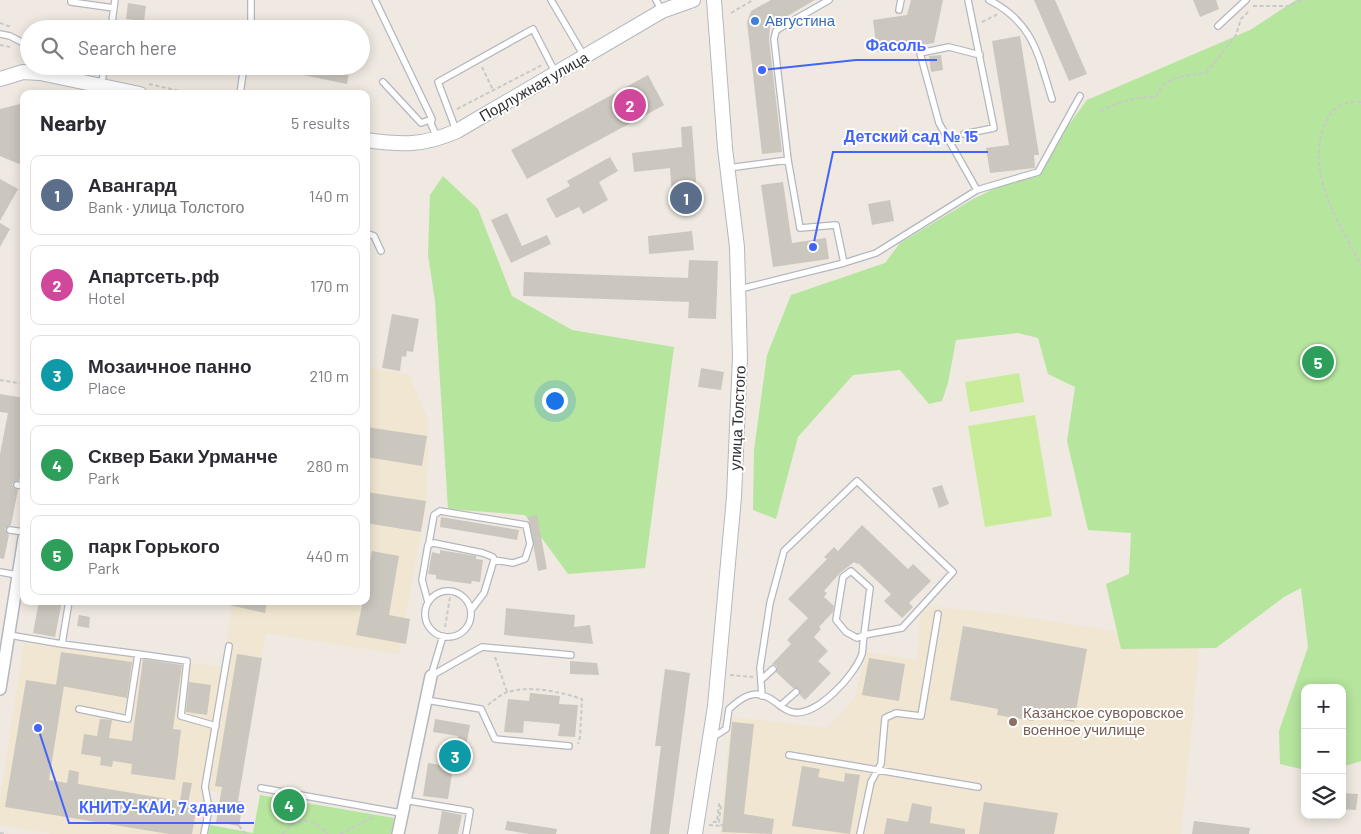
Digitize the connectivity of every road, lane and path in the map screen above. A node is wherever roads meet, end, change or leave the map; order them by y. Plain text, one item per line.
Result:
1 (71, 0) edge
2 (115, 0) edge
3 (251, 0) edge
4 (375, 0) edge
5 (551, 0) edge
6 (693, 0) edge
7 (714, 0) edge
8 (753, 0) edge
9 (829, 0) edge
10 (902, 0) edge
11 (968, 0) edge
12 (989, 0) edge
13 (1246, 0) edge
14 (1302, 0) edge
15 (659, 6) edge
16 (114, 8) junction
17 (899, 10) dead end
18 (1008, 10) junction
19 (730, 12) dead end
20 (112, 20) edge
21 (251, 20) edge
22 (973, 26) junction
23 (1218, 26) dead end
24 (0, 34) edge
25 (20, 41) edge
26 (980, 55) junction
27 (585, 57) junction
28 (479, 59) junction
29 (20, 73) edge
30 (556, 74) junction
31 (41, 75) edge
32 (72, 75) edge
33 (103, 75) edge
34 (243, 75) edge
35 (0, 80) edge
36 (80, 81) junction
37 (383, 82) dead end
38 (101, 86) junction
39 (120, 90) edge
40 (241, 90) edge
41 (493, 90) dead end
42 (1080, 96) dead end
43 (1052, 100) dead end
44 (1361, 102) edge
45 (1100, 111) dead end
46 (432, 119) junction
47 (457, 131) junction
48 (964, 134) dead end
49 (438, 139) junction
50 (370, 141) edge
51 (788, 160) junction
52 (728, 168) junction
53 (977, 190) junction
54 (370, 234) edge
55 (381, 251) dead end
56 (844, 263) junction
57 (1361, 265) edge
58 (738, 289) junction
59 (0, 380) edge
60 (20, 383) edge
61 (10, 530) dead end
62 (20, 531) edge
63 (429, 543) junction
64 (494, 560) junction
65 (20, 563) edge
66 (0, 572) edge
67 (18, 575) junction
68 (451, 591) junction
69 (428, 602) junction
70 (68, 605) edge
71 (471, 610) junction
72 (938, 614) dead end
73 (8, 628) junction
74 (864, 635) junction
75 (443, 636) junction
76 (62, 644) junction
77 (229, 646) dead end
78 (492, 648) junction
79 (138, 654) junction
80 (571, 655) dead end
81 (773, 669) dead end
82 (723, 674) dead end
83 (1, 675) edge
84 (431, 676) junction
85 (752, 676) dead end
86 (761, 680) junction
87 (0, 689) edge
88 (507, 692) junction
89 (796, 692) dead end
90 (762, 696) junction
91 (426, 700) junction
92 (780, 706) junction
93 (79, 708) dead end
94 (481, 709) junction
95 (216, 726) junction
96 (710, 739) junction
97 (569, 746) joint
98 (789, 755) dead end
99 (876, 770) junction
100 (978, 787) dead end
101 (261, 788) dead end
102 (404, 800) junction
103 (386, 810) junction
104 (401, 813) junction
105 (239, 826) dead end
106 (700, 827) edge
107 (0, 833) edge
108 (6, 834) edge
109 (204, 834) edge
110 (246, 834) edge
111 (282, 834) edge
112 (327, 834) edge
113 (340, 834) edge
114 (398, 834) edge
115 (466, 834) edge
116 (860, 834) edge

1 - 16 lane
2 - 16 lane
3 - 21 lane
4 - 46 lane
5 - 27 lane
6 - 15 street, Подлужная улица
7 - 52 street, улица Толстого
8 - 19 path
9 - 51 lane
10 - 17 lane
11 - 22 lane
12 - 18 lane
13 - 23 lane
14 - 45 path
15 - 27 street, Подлужная улица
16 - 20 lane
18 - 22 path
18 - 43 lane
22 - 26 lane
24 - 25 lane
26 - 48 lane
26 - 53 lane
27 - 30 street, Подлужная улица
28 - 30 lane
28 - 41 path
28 - 47 lane
29 - 35 street
30 - 47 street, Подлужная улица
31 - 36 street
32 - 36 lane
33 - 38 lane
34 - 40 lane
36 - 38 street
37 - 46 lane
38 - 39 street
42 - 53 lane
44 - 57 path
46 - 49 lane
47 - 49 street, Подлужная улица
49 - 50 street, Подлужная улица
51 - 52 lane
51 - 56 lane
52 - 58 street, улица Толстого
53 - 56 lane
54 - 55 lane
56 - 58 lane
58 - 96 street, улица Толстого
59 - 60 path
61 - 62 lane
63 - 64 lane
63 - 64 lane
63 - 69 lane
64 - 71 lane
65 - 67 street
66 - 67 lane
67 - 73 street
68 - 69 lane
68 - 71 lane
68 - 75 path
69 - 75 lane
70 - 76 lane
71 - 75 lane
72 - 99 lane
73 - 76 lane
73 - 83 street
74 - 74 lane
74 - 86 lane
74 - 92 lane
75 - 84 lane
76 - 79 lane
77 - 95 lane
78 - 80 lane
78 - 84 lane
78 - 88 path
79 - 93 lane
79 - 95 lane
81 - 86 lane
82 - 85 path
83 - 87 street
84 - 91 street
86 - 90 lane
88 - 94 path
88 - 97 path
89 - 92 lane
90 - 92 lane
90 - 96 lane
91 - 94 lane
91 - 102 street
94 - 97 lane
95 - 109 lane
96 - 106 street, улица Толстого
98 - 99 lane
99 - 100 lane
99 - 116 lane
101 - 103 lane
102 - 104 street
102 - 115 lane
103 - 104 lane
103 - 113 path
104 - 114 street
105 - 110 path
106 - 106 path
107 - 108 path
111 - 112 path

